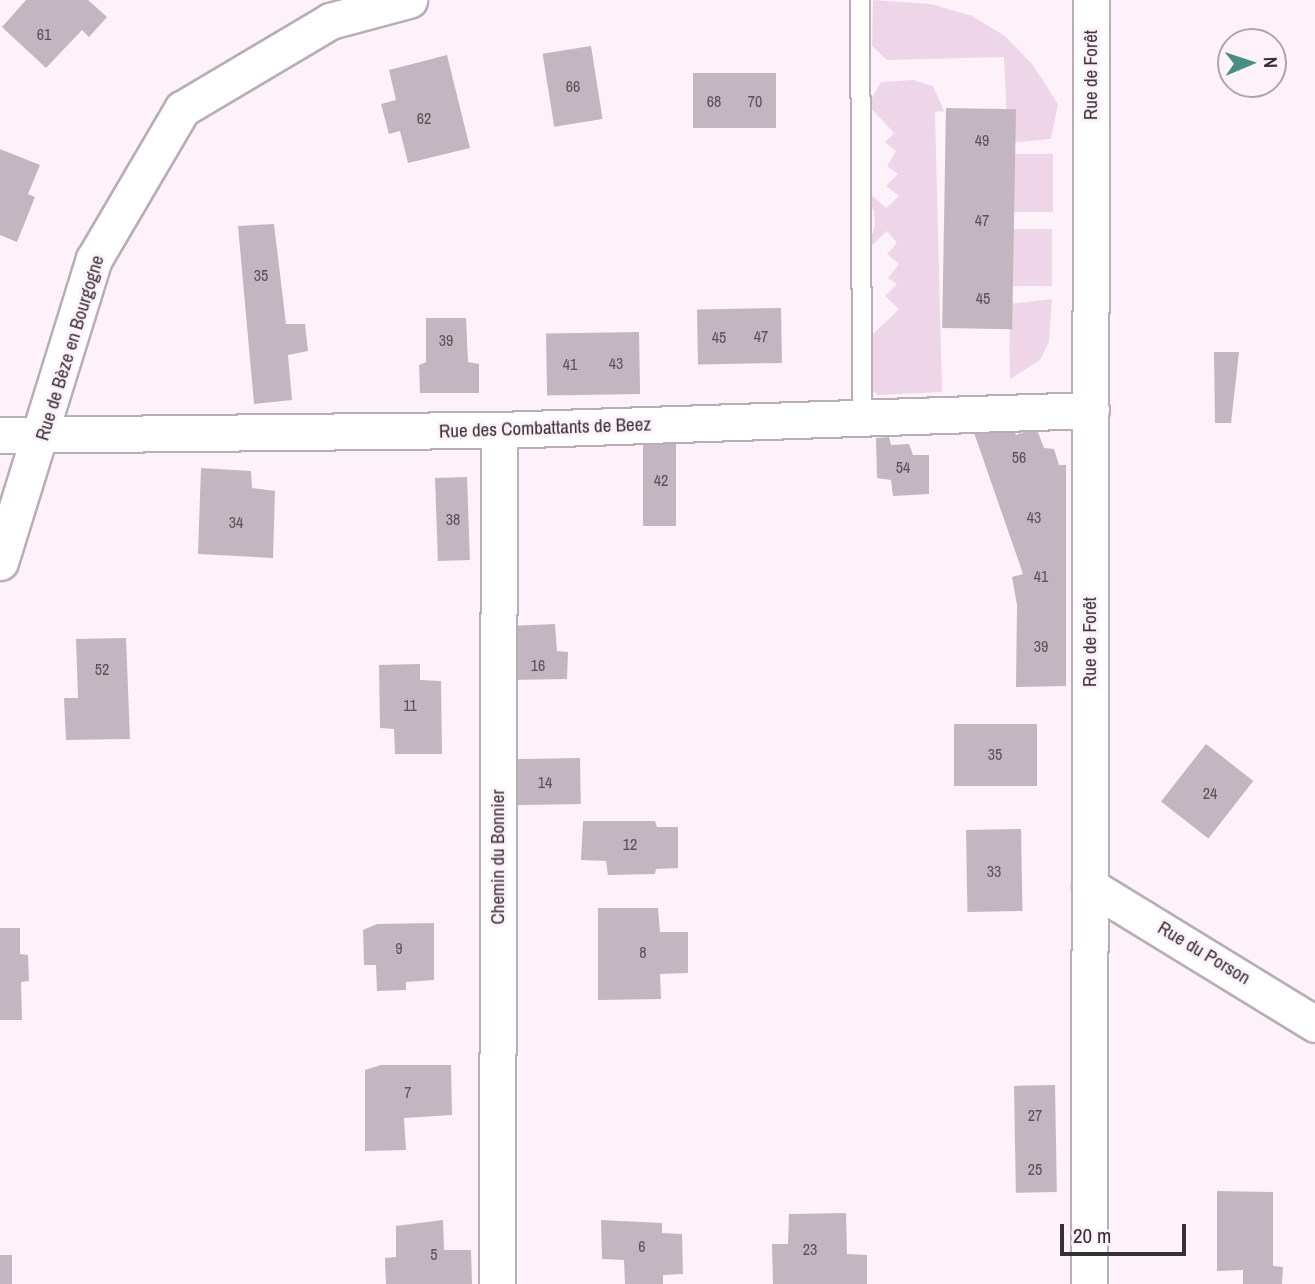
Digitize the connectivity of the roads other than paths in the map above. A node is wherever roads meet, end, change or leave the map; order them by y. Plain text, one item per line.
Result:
1 (409, 0) edge
2 (860, 0) edge
3 (1091, 0) edge
4 (1091, 410) junction
5 (862, 418) junction
6 (499, 430) junction
7 (44, 433) junction
8 (0, 435) edge
9 (0, 562) edge
10 (1090, 886) junction
11 (1315, 1024) edge
12 (497, 1284) edge
13 (1089, 1284) edge

1 - 7 street, Rue de Bèze en Bourgogne
2 - 5 lane
3 - 4 street, Rue de Forêt
4 - 5 street, Rue des Combattants de Beez
4 - 10 street, Rue de Forêt
5 - 6 street, Rue des Combattants de Beez
6 - 7 street, Rue des Combattants de Beez
6 - 12 street, Chemin du Bonnier
7 - 8 street, Rue des Combattants de Beez
7 - 9 street, Rue de Bèze en Bourgogne
10 - 11 street, Rue du Porson
10 - 13 street, Rue de Forêt

